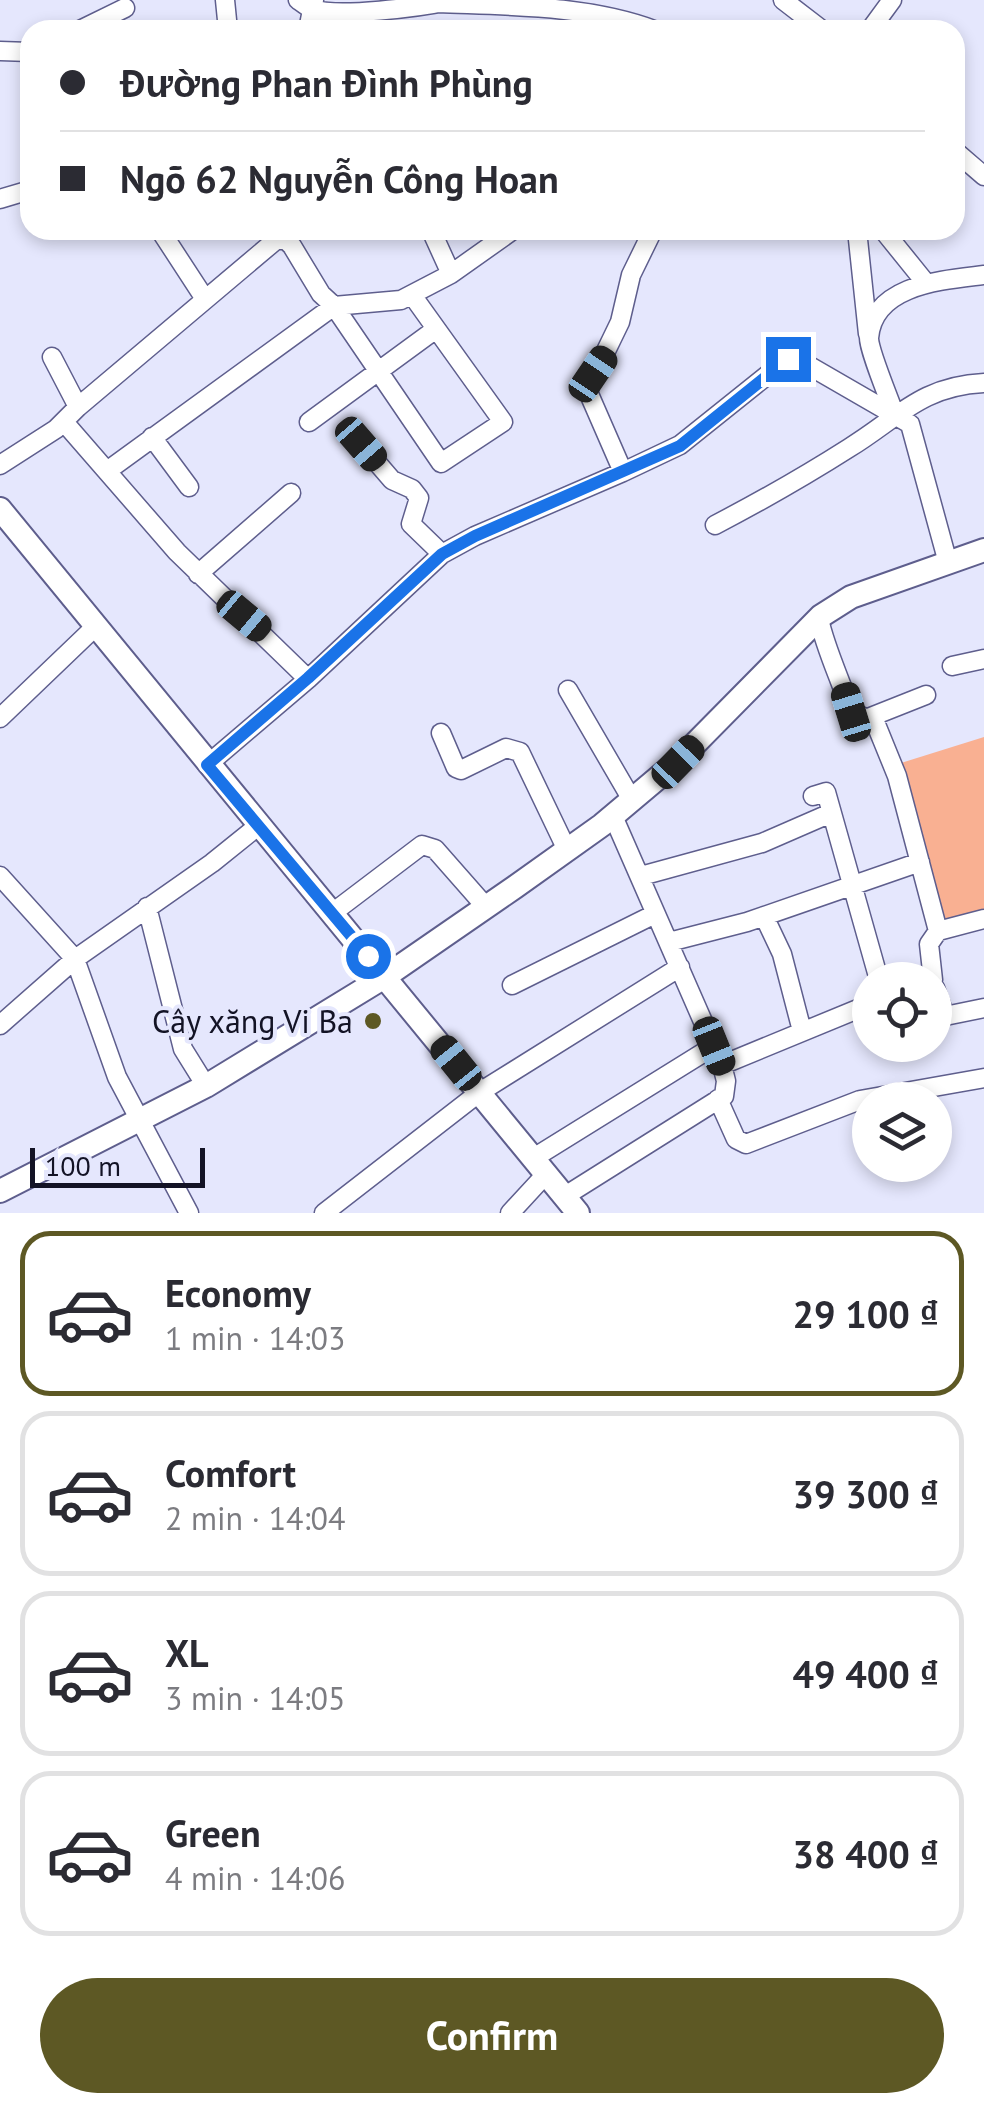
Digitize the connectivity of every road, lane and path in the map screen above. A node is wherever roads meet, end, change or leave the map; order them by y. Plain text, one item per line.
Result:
1 (783, 0) edge
2 (445, 2) edge
3 (308, 3) edge
4 (125, 4) edge
5 (552, 10) junction
6 (97, 20) edge
7 (552, 20) edge
8 (628, 20) edge
9 (808, 20) edge
10 (965, 160) edge
11 (984, 176) edge
12 (167, 240) edge
13 (276, 240) edge
14 (288, 240) edge
15 (436, 240) edge
16 (499, 240) edge
17 (647, 240) edge
18 (857, 240) edge
19 (892, 240) edge
20 (452, 274) junction
21 (984, 274) edge
22 (925, 282) junction
23 (412, 295) junction
24 (206, 299) junction
25 (334, 306) junction
26 (436, 330) junction
27 (869, 340) junction
28 (52, 357) dead end
29 (378, 370) junction
30 (984, 383) edge
31 (78, 406) junction
32 (894, 414) junction
33 (308, 422) dead end
34 (60, 426) junction
35 (152, 438) junction
36 (361, 444) dead end
37 (0, 465) edge
38 (107, 471) junction
39 (623, 472) junction
40 (189, 487) dead end
41 (291, 493) dead end
42 (2, 514) edge
43 (716, 525) dead end
44 (984, 550) edge
45 (442, 554) junction
46 (948, 563) junction
47 (198, 574) junction
48 (819, 619) junction
49 (94, 627) junction
50 (984, 659) edge
51 (952, 666) dead end
52 (308, 678) junction
53 (568, 690) dead end
54 (926, 695) dead end
55 (0, 718) edge
56 (868, 718) junction
57 (441, 733) dead end
58 (207, 765) junction
59 (813, 796) dead end
60 (632, 800) junction
61 (831, 813) junction
62 (613, 816) junction
63 (258, 826) junction
64 (567, 850) junction
65 (920, 862) junction
66 (0, 876) edge
67 (642, 876) junction
68 (850, 884) junction
69 (147, 907) junction
70 (486, 907) junction
71 (331, 914) junction
72 (655, 914) junction
73 (764, 916) junction
74 (984, 919) edge
75 (938, 931) junction
76 (669, 942) junction
77 (75, 959) junction
78 (874, 962) edge
79 (931, 962) edge
80 (680, 967) junction
81 (386, 976) junction
82 (512, 985) dead end
83 (984, 1008) edge
84 (852, 1011) edge
85 (952, 1016) edge
86 (0, 1025) edge
87 (802, 1031) junction
88 (714, 1046) junction
89 (722, 1065) junction
90 (984, 1078) edge
91 (206, 1086) junction
92 (480, 1092) junction
93 (718, 1099) junction
94 (138, 1123) junction
95 (539, 1166) junction
96 (0, 1191) edge
97 (571, 1205) edge
98 (188, 1213) edge
99 (324, 1213) edge
100 (510, 1213) edge

1 - 9 street
2 - 3 street
2 - 5 street
4 - 6 street
5 - 7 street
5 - 8 street
10 - 11 street
12 - 24 street
13 - 24 street
14 - 25 street
15 - 20 street
16 - 20 street
17 - 39 street
18 - 27 street
19 - 22 street
20 - 23 street
21 - 22 street
22 - 27 street
23 - 25 street
23 - 26 street
24 - 31 street
25 - 29 street
25 - 35 street
26 - 29 street
26 - 29 street
27 - 32 street
28 - 31 street
29 - 33 street
30 - 32 street
31 - 34 street
32 - 39 street
32 - 43 street
32 - 46 street
34 - 37 street
34 - 38 street
35 - 38 street
35 - 40 street
36 - 45 street
38 - 47 street
39 - 45 street
41 - 47 street
42 - 49 main road
44 - 46 main road
45 - 52 street
46 - 48 main road
47 - 52 street
48 - 56 street
48 - 60 main road
49 - 55 street
49 - 58 main road
50 - 51 street
52 - 58 street
53 - 60 street
54 - 56 street
56 - 65 street
57 - 64 street
58 - 63 main road
59 - 61 street
60 - 62 main road
61 - 67 street
61 - 68 street
62 - 64 main road
62 - 67 street
63 - 69 street
63 - 71 main road
64 - 70 main road
65 - 68 street
65 - 75 street
66 - 77 street
67 - 72 street
68 - 73 street
68 - 78 street
69 - 77 street
69 - 91 street
70 - 71 street
70 - 81 main road
71 - 81 main road
72 - 76 street
72 - 82 street
73 - 76 street
73 - 87 street
74 - 75 street
75 - 79 street
76 - 80 street
77 - 86 street
77 - 94 street
80 - 88 street
80 - 92 street
81 - 91 main road
81 - 92 main road
83 - 85 street
84 - 87 street
87 - 89 street
88 - 89 street
88 - 95 street
89 - 93 street
90 - 93 street
91 - 94 main road
92 - 95 main road
92 - 99 street
93 - 97 street
94 - 96 main road
94 - 98 street
95 - 97 main road
95 - 100 street

